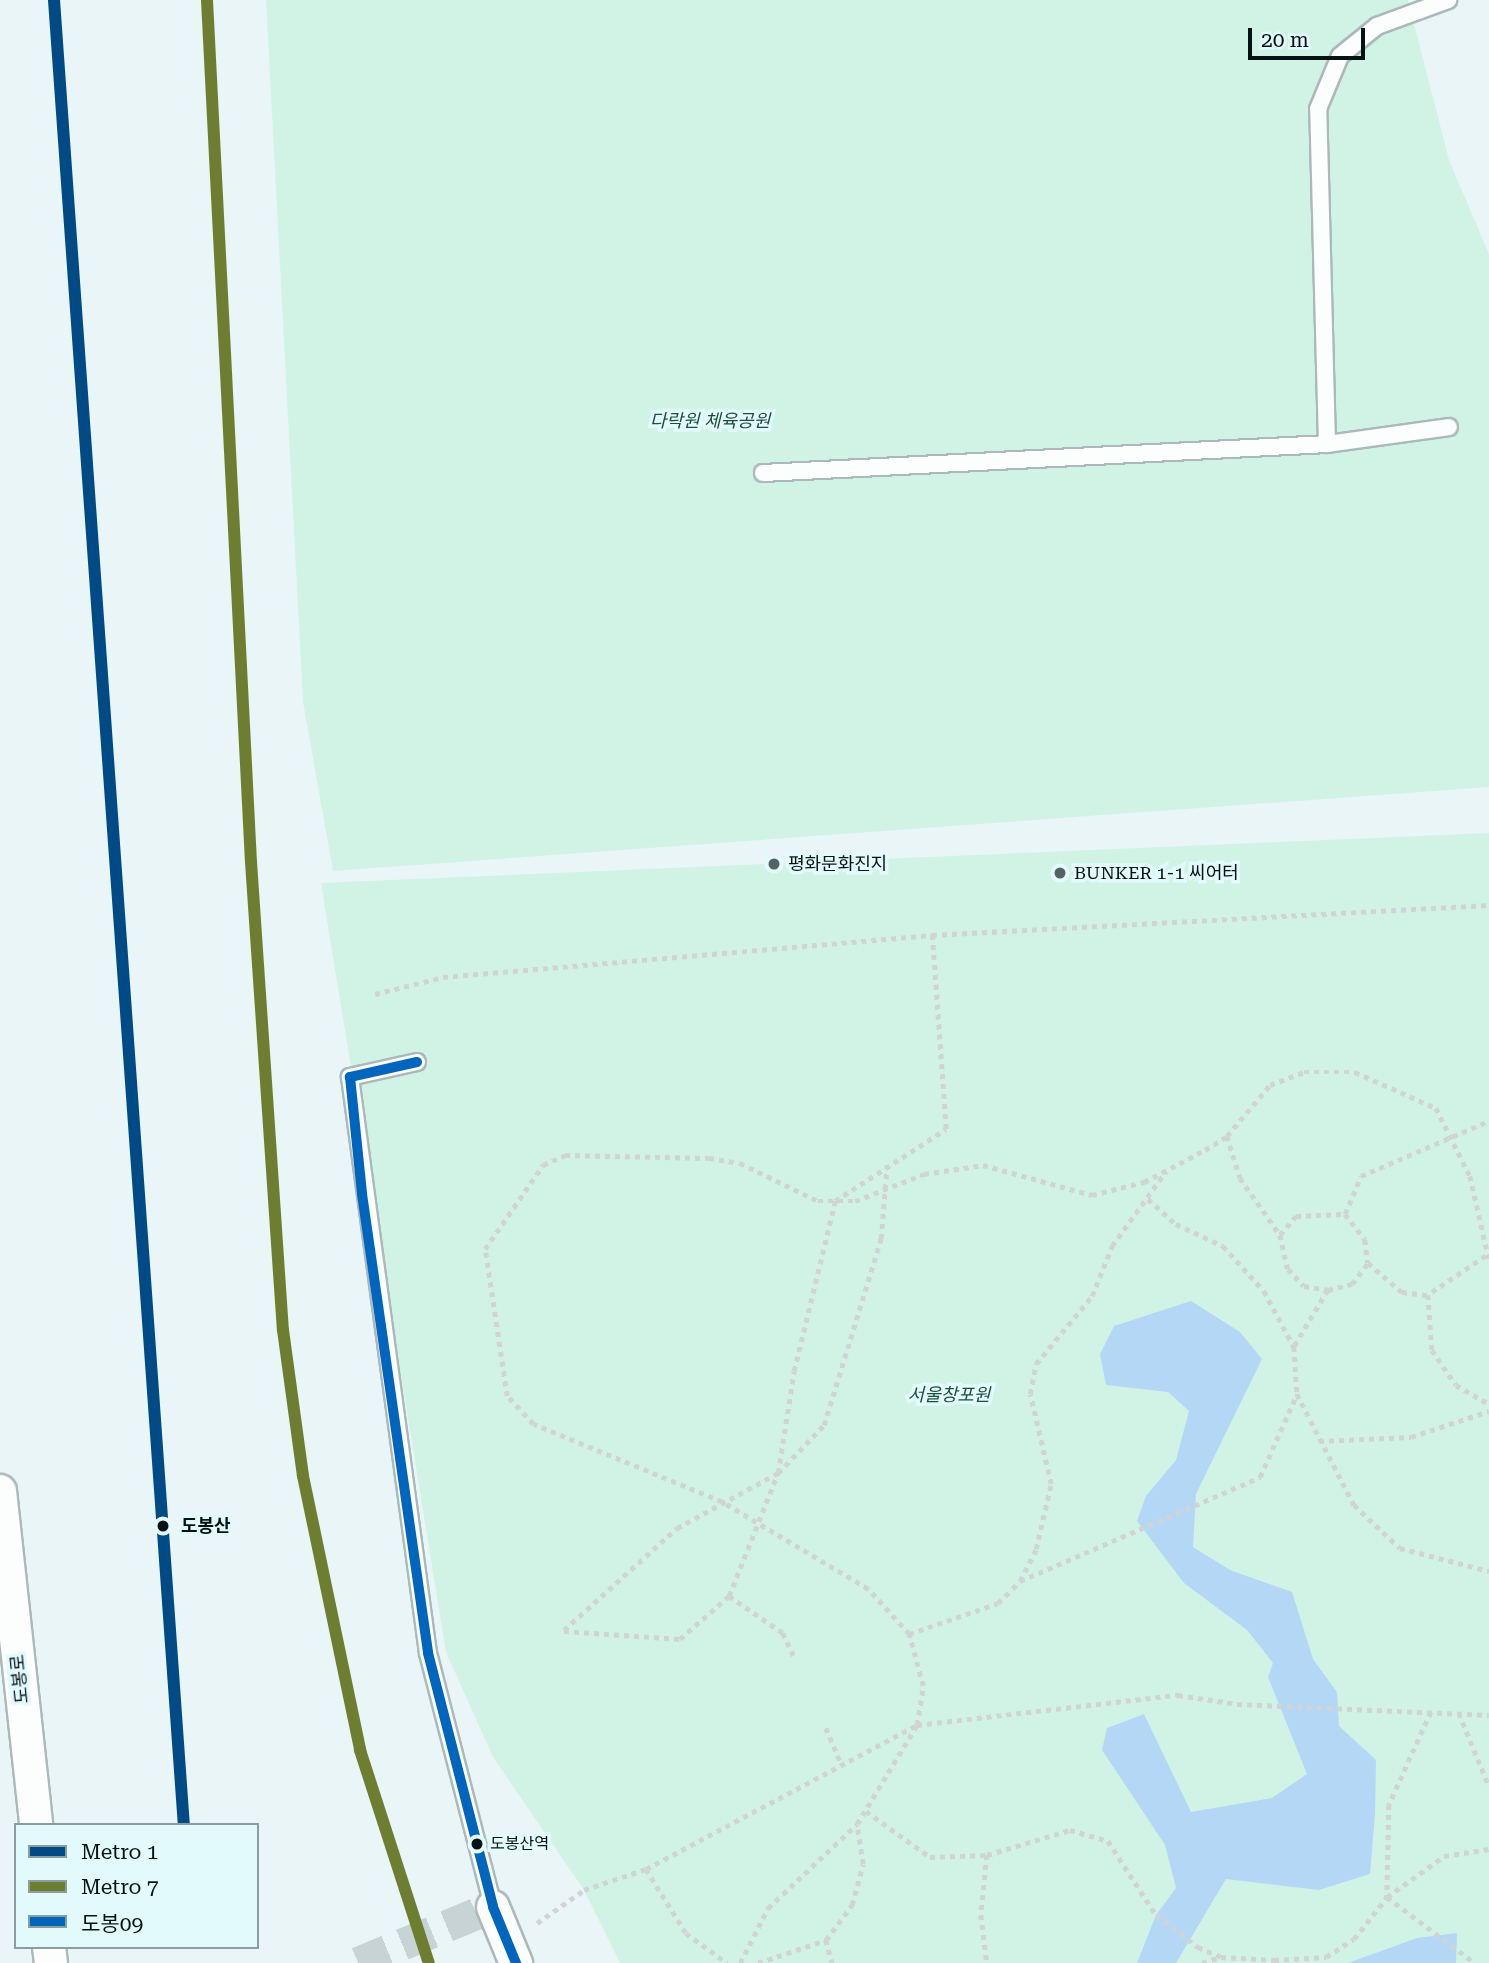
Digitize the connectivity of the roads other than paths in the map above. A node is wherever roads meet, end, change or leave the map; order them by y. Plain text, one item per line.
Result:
1 (1448, 0) edge
2 (1449, 427) dead end
3 (1327, 444) junction
4 (762, 473) dead end
5 (417, 1062) dead end
6 (0, 1491) edge
7 (36, 1823) edge
8 (493, 1907) joint
9 (512, 1953) edge

1 - 3 lane
2 - 3 lane
3 - 4 lane
5 - 8 lane
6 - 7 street, 도봉로
8 - 9 street

